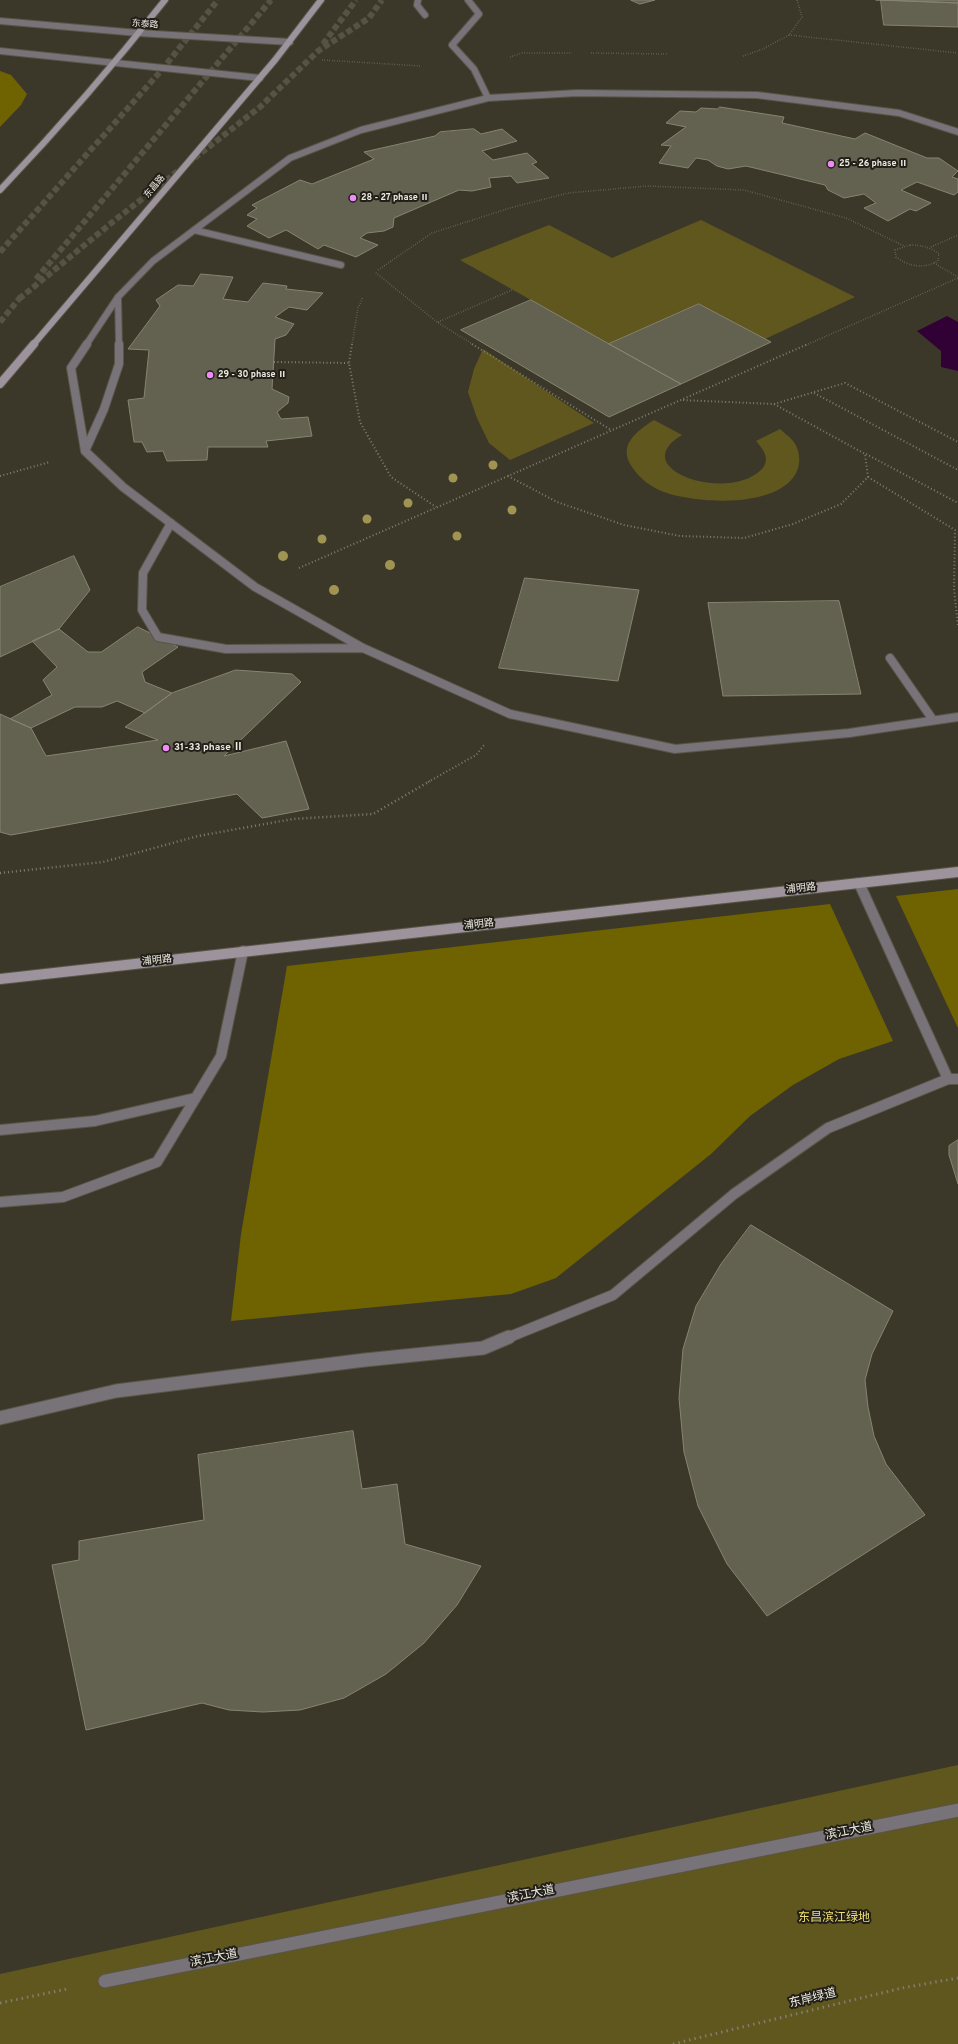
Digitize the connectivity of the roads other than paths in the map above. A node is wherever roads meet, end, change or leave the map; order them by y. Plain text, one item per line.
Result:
1 (165, 0) edge
2 (321, 0) edge
3 (418, 0) edge
4 (468, 0) edge
5 (425, 15) dead end
6 (0, 21) edge
7 (138, 34) junction
8 (290, 42) junction
9 (0, 51) edge
10 (116, 62) junction
11 (260, 78) junction
12 (488, 98) junction
13 (958, 132) edge
14 (0, 190) edge
15 (194, 230) junction
16 (341, 265) dead end
17 (118, 297) junction
18 (0, 384) edge
19 (85, 451) junction
20 (171, 523) junction
21 (363, 648) junction
22 (890, 658) dead end
23 (958, 717) edge
24 (933, 720) junction
25 (958, 872) edge
26 (859, 883) junction
27 (243, 951) junction
28 (0, 978) edge
29 (953, 1079) edge
30 (194, 1098) junction
31 (0, 1130) edge
32 (0, 1202) edge
33 (0, 1418) edge
34 (958, 1810) edge
35 (105, 1981) road end

1 - 7 main road
2 - 8 main road, 东昌路
3 - 5 street
4 - 12 street
6 - 7 street, 东泰路
7 - 8 street, 东泰路
7 - 10 main road
8 - 11 main road, 东昌路
9 - 10 street
10 - 11 street
10 - 14 main road
11 - 18 main road, 东昌路
12 - 13 street
12 - 15 street
15 - 16 street
15 - 17 street
17 - 19 street
17 - 19 street
19 - 20 street
20 - 21 street
20 - 21 street
21 - 24 street
22 - 24 street
23 - 24 street
25 - 26 main road, 浦明路
26 - 27 main road, 浦明路
26 - 29 street
27 - 28 main road, 浦明路
27 - 30 street
29 - 33 street
30 - 31 street
30 - 32 street
34 - 35 street, 滨江大道

